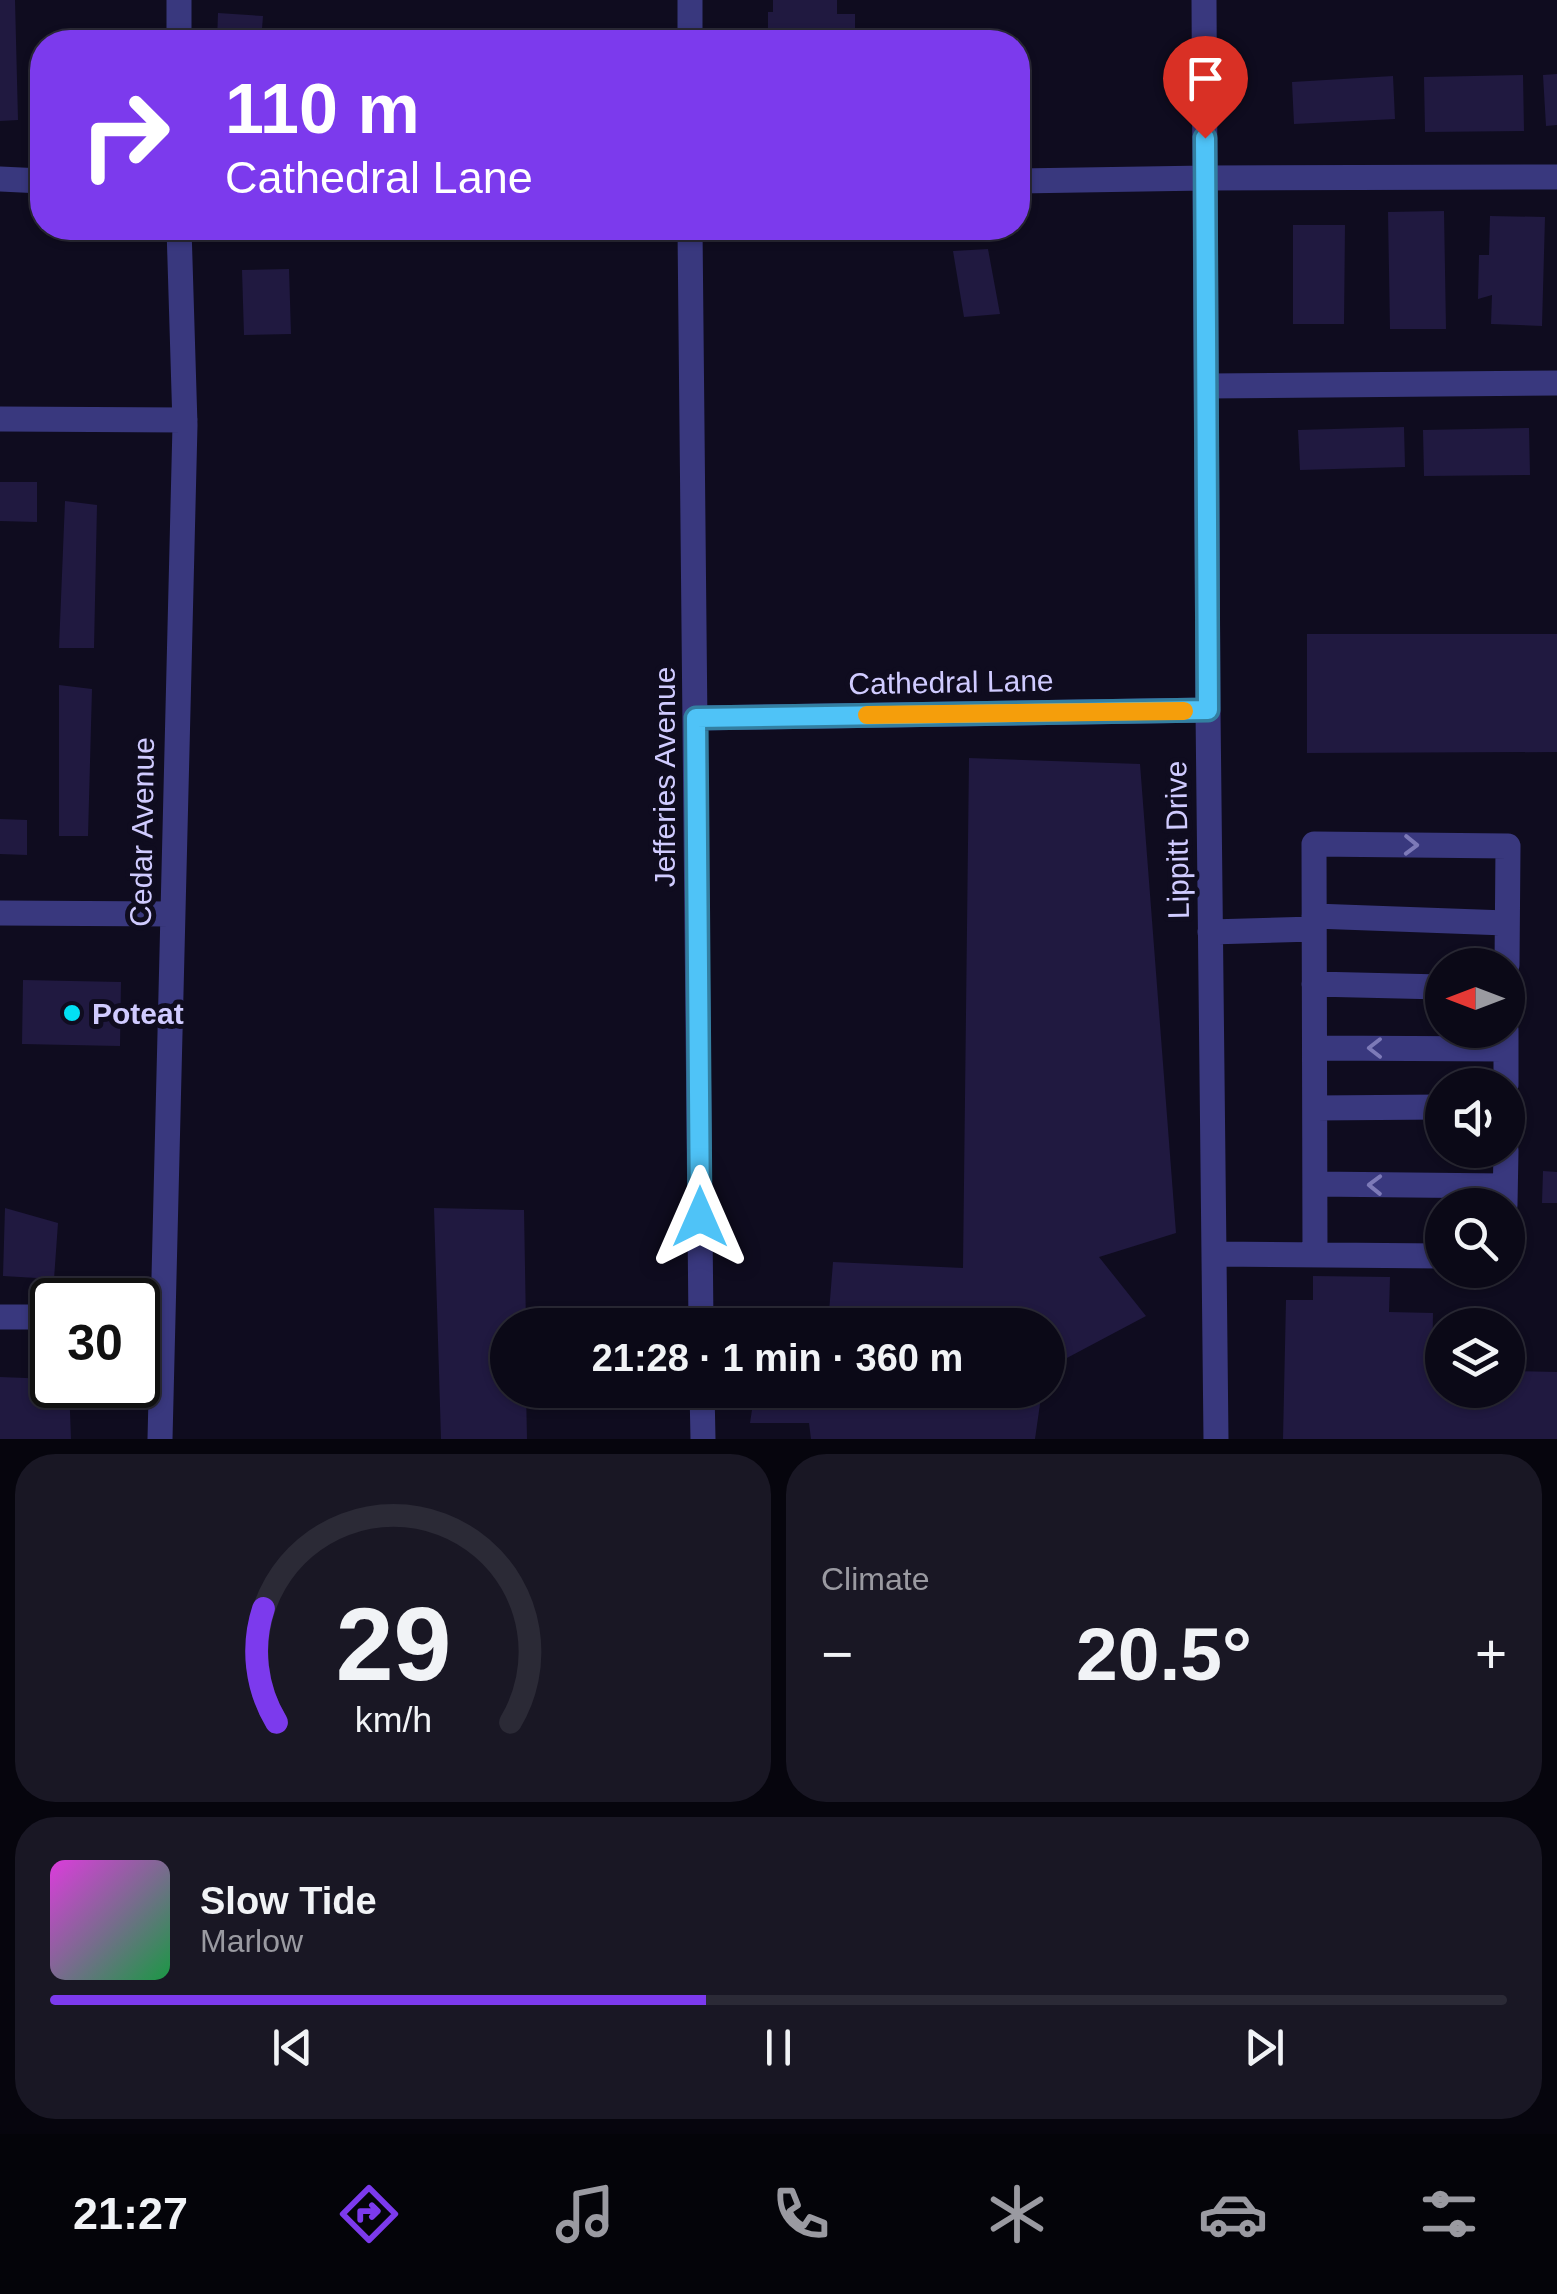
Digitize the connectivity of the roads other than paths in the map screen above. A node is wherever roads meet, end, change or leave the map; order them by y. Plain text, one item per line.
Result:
1 (179, 0) edge
2 (690, 0) edge
3 (1204, 0) edge
4 (179, 30) edge
5 (690, 30) edge
6 (1557, 177) edge
7 (1206, 178) junction
8 (0, 179) edge
9 (30, 180) edge
10 (1030, 182) edge
11 (179, 240) edge
12 (690, 240) edge
13 (1557, 383) edge
14 (1207, 386) junction
15 (0, 419) edge
16 (185, 420) junction
17 (1208, 710) junction
18 (696, 718) junction
19 (0, 914) edge
20 (172, 914) junction
21 (1314, 922) junction
22 (1506, 923) junction
23 (1210, 932) junction
24 (1507, 948) edge
25 (1314, 984) junction
26 (1425, 987) edge
27 (1425, 1043) edge
28 (1315, 1048) junction
29 (1315, 1108) junction
30 (1425, 1108) edge
31 (1315, 1184) junction
32 (1425, 1191) edge
33 (1214, 1254) junction
34 (1316, 1255) junction
35 (1425, 1256) edge
36 (152, 1278) edge
37 (701, 1308) edge
38 (0, 1317) edge
39 (30, 1317) edge
40 (157, 1408) edge
41 (702, 1408) edge
42 (160, 1439) edge
43 (702, 1439) edge
44 (1216, 1439) edge

1 - 4 street
2 - 5 street
3 - 7 street, Lippitt Drive
6 - 7 street
7 - 10 street
7 - 14 street, Lippitt Drive
8 - 9 street
11 - 16 street, Cedar Avenue
12 - 18 street, Jefferies Avenue
13 - 14 street
14 - 17 street, Lippitt Drive
15 - 16 street
16 - 20 street, Cedar Avenue
17 - 18 street, Cathedral Lane
17 - 23 street, Lippitt Drive
18 - 37 street, Jefferies Avenue
19 - 20 street
20 - 36 street, Cedar Avenue
21 - 22 street
21 -> 22 street
21 - 23 street
21 - 25 street
22 - 24 street
23 - 33 street, Lippitt Drive
25 - 26 street
25 - 28 street
27 -> 28 street
28 - 29 street
29 - 30 street
29 - 31 street
32 -> 31 street
31 - 34 street
33 - 34 street
33 - 44 street, Lippitt Drive
34 - 35 street
38 - 39 street
40 - 42 street, Cedar Avenue
41 - 43 street

